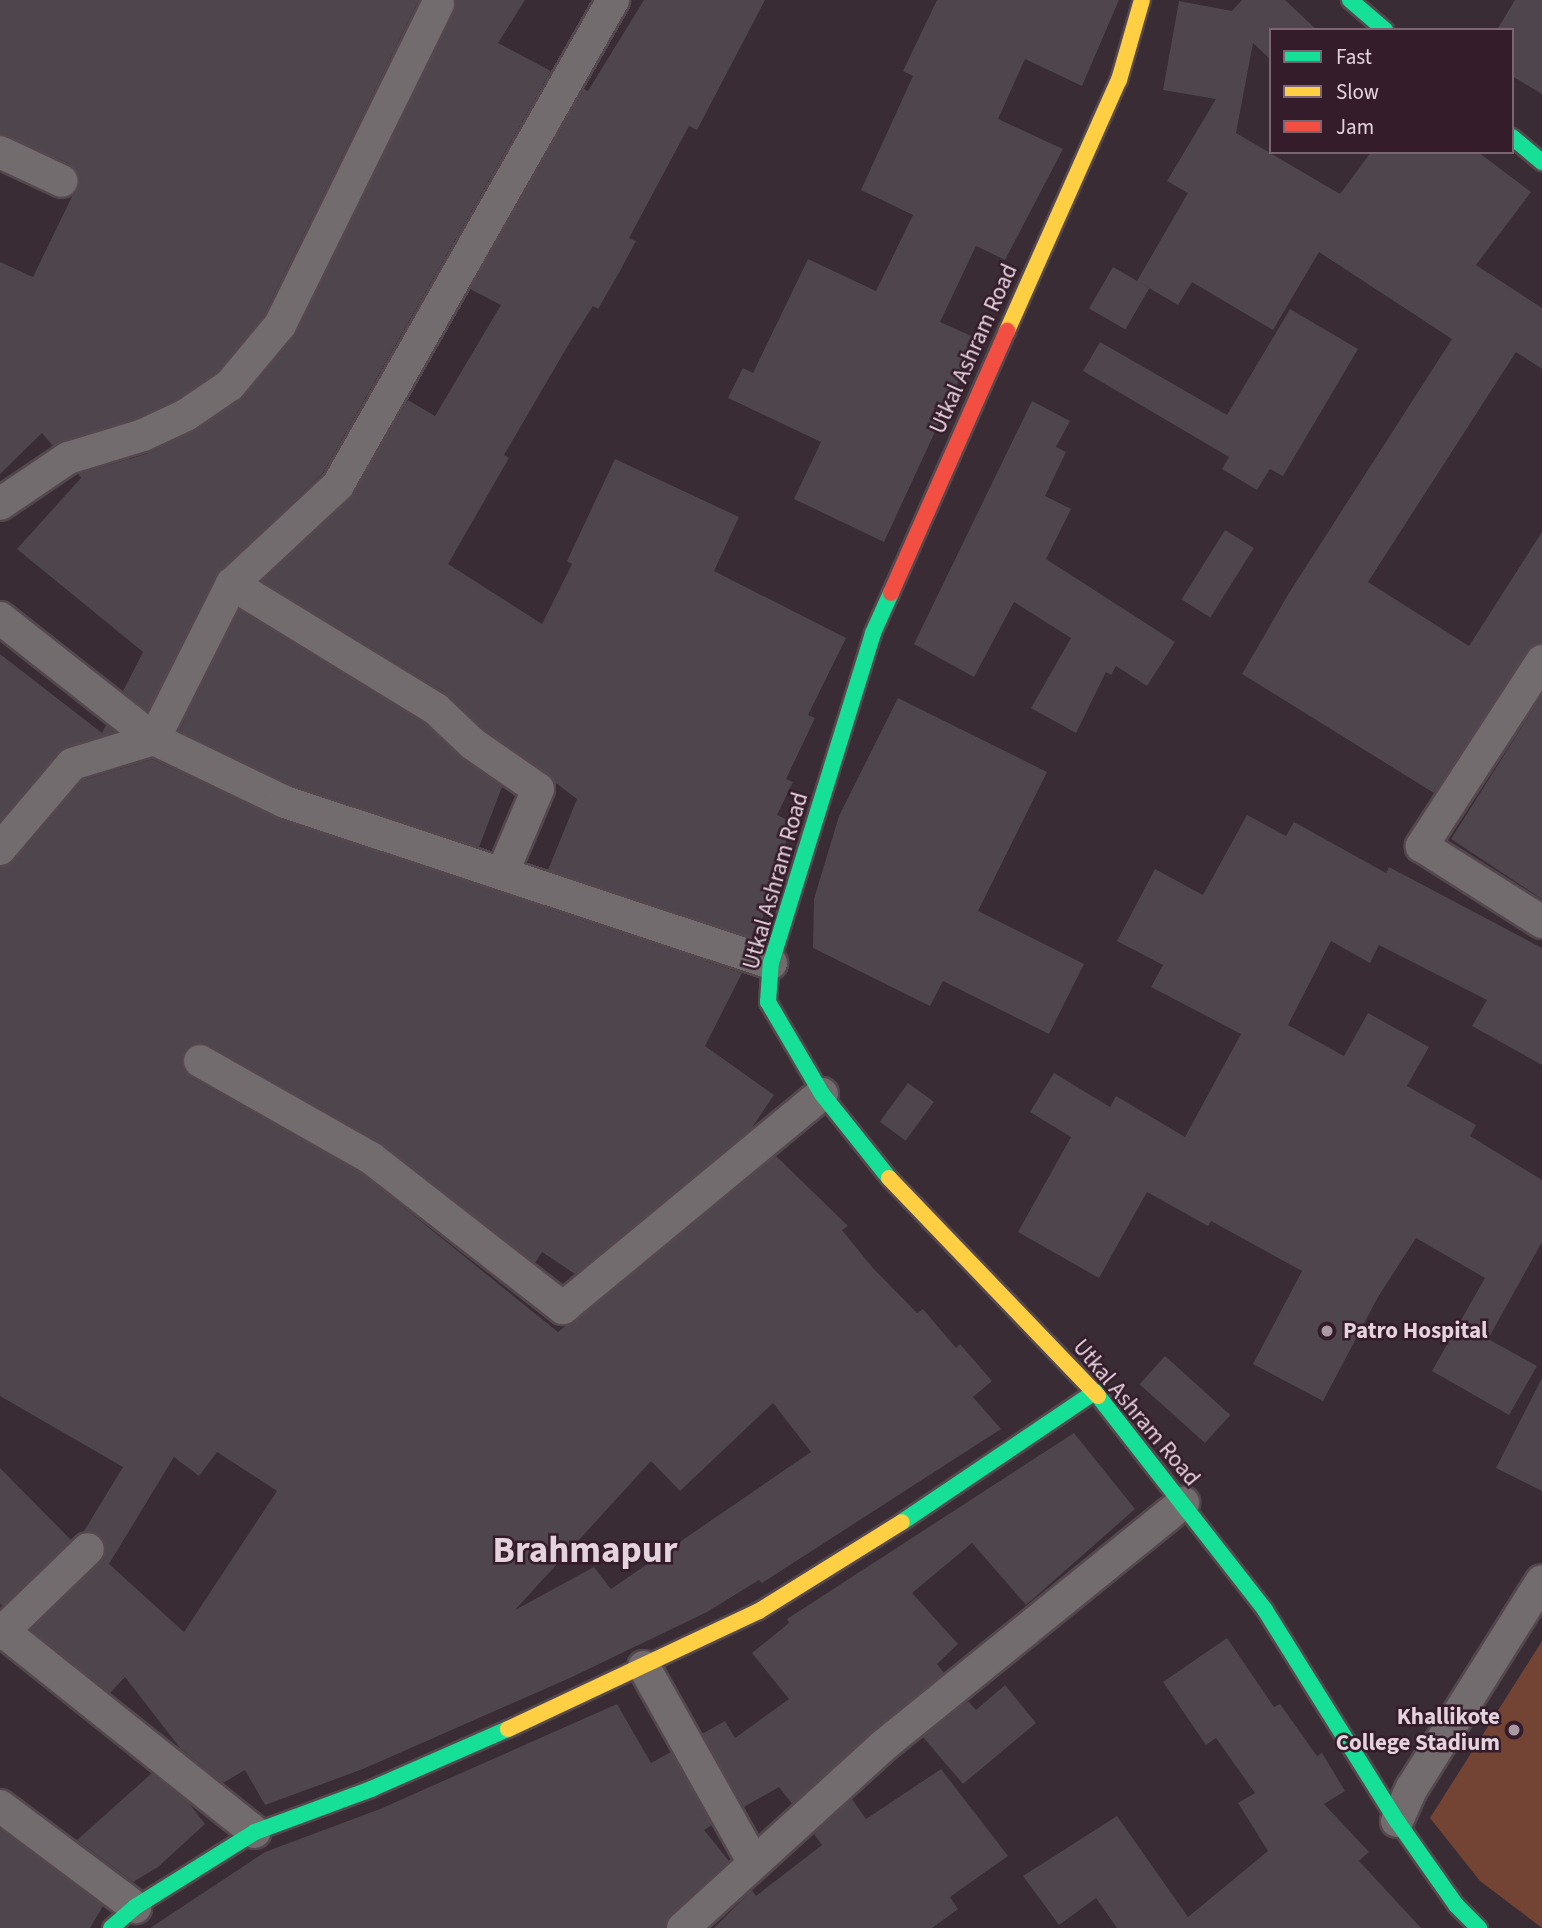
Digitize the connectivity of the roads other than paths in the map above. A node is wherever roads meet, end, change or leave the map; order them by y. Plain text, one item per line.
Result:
1 (613, 0) edge
2 (1142, 0) edge
3 (1350, 0) edge
4 (438, 4) dead end
5 (1383, 28) edge
6 (1514, 139) edge
7 (0, 152) edge
8 (1542, 162) edge
9 (62, 181) dead end
10 (0, 504) edge
11 (232, 584) junction
12 (0, 618) edge
13 (1542, 661) edge
14 (153, 739) junction
15 (0, 849) edge
16 (502, 874) junction
17 (1542, 922) edge
18 (771, 963) junction
19 (200, 1061) dead end
20 (822, 1094) junction
21 (1095, 1392) junction
22 (1183, 1503) junction
23 (88, 1549) dead end
24 (1542, 1581) edge
25 (2, 1632) edge
26 (644, 1667) junction
27 (0, 1806) edge
28 (1397, 1821) junction
29 (255, 1832) junction
30 (754, 1863) junction
31 (135, 1907) junction
32 (111, 1928) edge
33 (683, 1928) edge
34 (1479, 1928) edge

1 - 11 street
2 - 18 main road, Utkal Ashram Road
3 - 5 main road
4 - 10 street
6 - 8 main road
7 - 9 street
11 - 14 street
11 - 16 street
12 - 14 street
13 - 17 street
14 - 15 street
14 - 16 street
16 - 18 street
18 - 20 main road, Utkal Ashram Road
19 - 20 street
20 - 21 main road, Utkal Ashram Road
21 - 22 main road, Utkal Ashram Road
21 - 26 main road
22 - 28 main road, Utkal Ashram Road
22 - 30 street
23 - 25 street
24 - 28 street
25 - 29 street
26 - 29 main road
26 - 30 street
27 - 31 street
28 - 34 main road, Utkal Ashram Road
29 - 31 main road
30 - 33 street
31 - 32 main road

